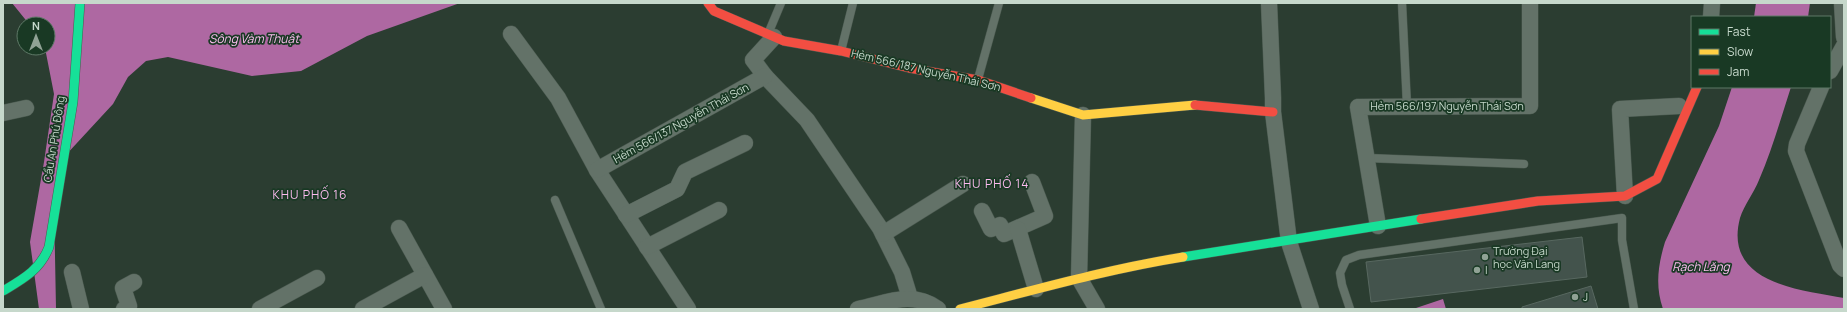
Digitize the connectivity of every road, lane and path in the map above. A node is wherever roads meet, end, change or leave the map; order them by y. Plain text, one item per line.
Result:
1 (80, 3) edge
2 (708, 3) edge
3 (781, 3) edge
4 (853, 3) edge
5 (1269, 3) edge
6 (1402, 3) edge
7 (1530, 3) edge
8 (1712, 3) edge
9 (1842, 3) edge
10 (996, 4) edge
11 (1710, 16) edge
12 (511, 34) dead end
13 (771, 36) junction
14 (1844, 37) edge
15 (1844, 46) edge
16 (841, 51) junction
17 (1831, 69) edge
18 (765, 76) junction
19 (978, 80) junction
20 (1697, 88) edge
21 (1820, 88) edge
22 (1407, 106) junction
23 (1679, 106) dead end
24 (26, 108) dead end
25 (1272, 112) junction
26 (3, 113) edge
27 (1083, 115) junction
28 (745, 143) dead end
29 (1367, 158) junction
30 (1524, 164) dead end
31 (597, 170) junction
32 (1032, 182) dead end
33 (963, 184) dead end
34 (1625, 196) junction
35 (555, 200) dead end
36 (719, 210) dead end
37 (982, 211) dead end
38 (626, 215) junction
39 (1378, 226) junction
40 (398, 228) dead end
41 (1018, 229) junction
42 (883, 234) junction
43 (1289, 242) junction
44 (647, 247) junction
45 (1844, 269) edge
46 (72, 272) dead end
47 (425, 275) junction
48 (317, 278) dead end
49 (1079, 278) junction
50 (134, 282) dead end
51 (1036, 289) junction
52 (3, 291) edge
53 (910, 298) junction
54 (81, 309) edge
55 (124, 309) edge
56 (260, 309) edge
57 (363, 309) edge
58 (444, 309) edge
59 (602, 309) edge
60 (688, 309) edge
61 (858, 309) edge
62 (938, 309) edge
63 (960, 309) edge
64 (1097, 309) edge
65 (1312, 309) edge
66 (1350, 309) edge
67 (1634, 309) edge

1 - 52 street, Cầu An Phú Đông
2 - 13 street, Hẻm 566/187 Nguyễn Thái Sơn
3 - 13 lane
4 - 16 lane
5 - 25 street
6 - 22 lane
7 - 22 street, Hẻm 566/197 Nguyễn Thái Sơn
8 - 11 street
9 - 14 street
10 - 19 lane
12 - 31 street
13 - 16 street, Hẻm 566/187 Nguyễn Thái Sơn
13 - 18 street
15 - 17 street
16 - 19 street, Hẻm 566/187 Nguyễn Thái Sơn
18 - 31 street, Hẻm 566/137 Nguyễn Thái Sơn
18 - 42 street
19 - 27 street, Hẻm 566/187 Nguyễn Thái Sơn
20 - 34 street
21 - 45 street
22 - 29 street, Hẻm 566/197 Nguyễn Thái Sơn
23 - 34 street
24 - 26 street
25 - 27 street, Hẻm 566/187 Nguyễn Thái Sơn
25 - 43 street
27 - 49 street
28 - 38 street
29 - 30 lane
29 - 39 street, Hẻm 566/197 Nguyễn Thái Sơn
31 - 38 street
32 - 41 street
33 - 42 street
34 - 39 street
35 - 59 lane
36 - 44 street
37 - 41 street
38 - 44 street
39 - 43 street
40 - 47 street
41 - 51 street
42 - 53 street
43 - 49 street
43 - 65 street
44 - 60 street
46 - 54 street
47 - 57 street
47 - 58 street
48 - 56 street
49 - 51 street
49 - 64 street
50 - 55 street
51 - 63 street
53 - 61 street
53 - 62 street
66 - 67 lane

